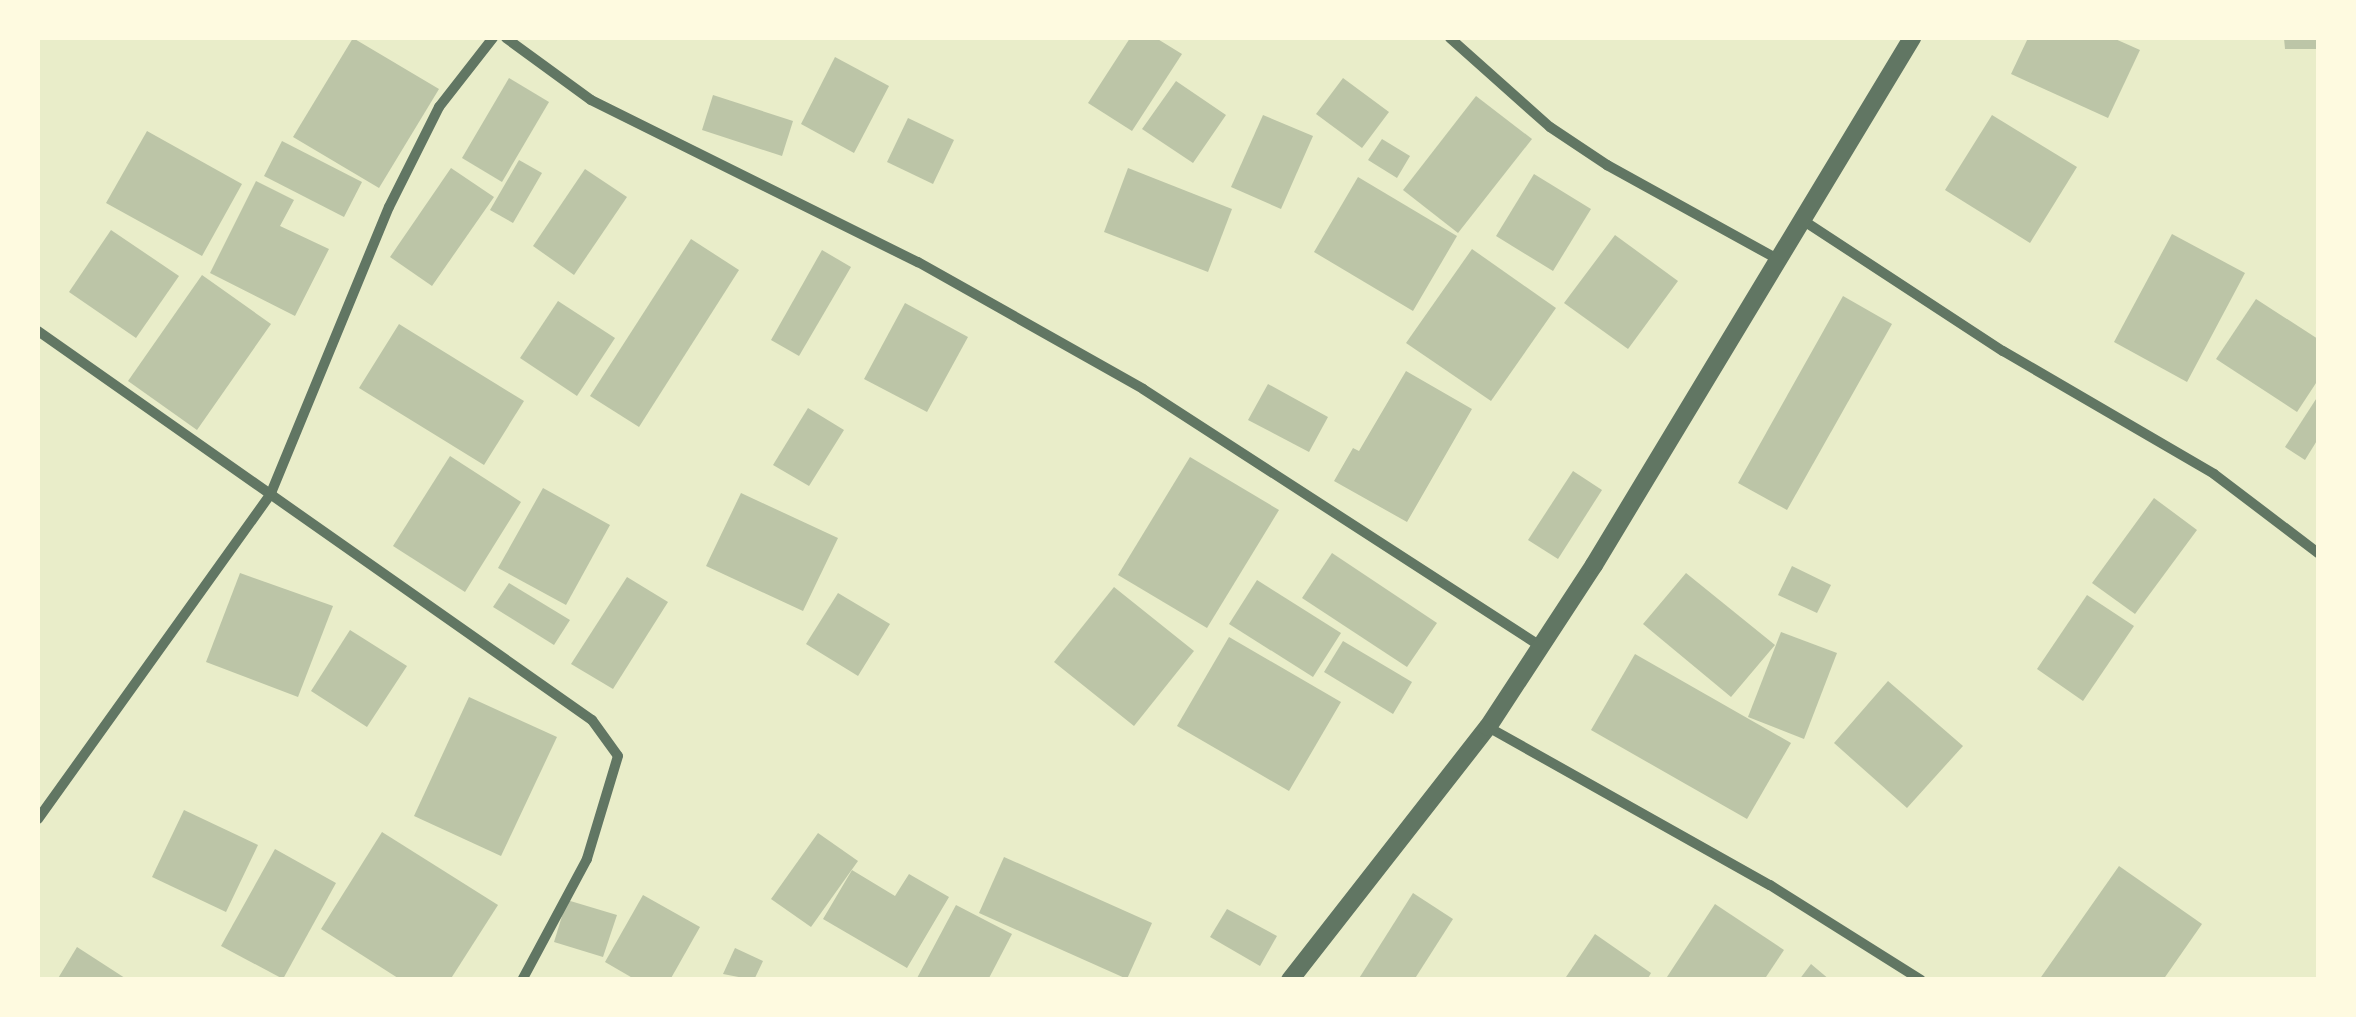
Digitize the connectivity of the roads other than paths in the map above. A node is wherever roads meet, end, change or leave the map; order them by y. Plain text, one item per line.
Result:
1 (494, 38) edge
2 (506, 38) edge
3 (1450, 38) edge
4 (1912, 38) edge
5 (1804, 220) junction
6 (1780, 260) junction
7 (38, 332) edge
8 (271, 493) junction
9 (2318, 553) edge
10 (1541, 646) junction
11 (1488, 727) junction
12 (38, 819) edge
13 (522, 980) edge
14 (1290, 980) edge
15 (1921, 980) edge

1 - 8 street
2 - 10 street
3 - 6 street
4 - 5 street
5 - 6 street
5 - 9 street
6 - 10 street
7 - 8 street
8 - 12 street
8 - 13 street
10 - 11 street
11 - 14 street
11 - 15 street

